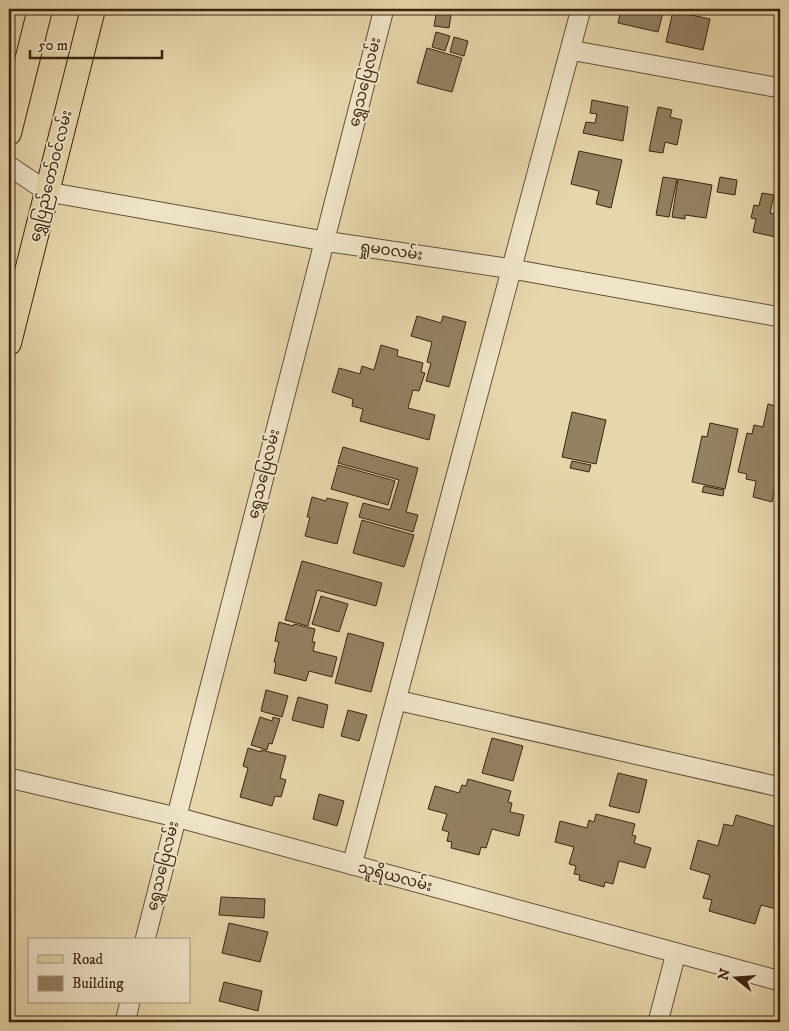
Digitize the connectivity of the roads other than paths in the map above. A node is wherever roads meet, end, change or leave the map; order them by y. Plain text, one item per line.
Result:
1 (40, 9) edge
2 (93, 9) edge
3 (384, 9) edge
4 (581, 9) edge
5 (570, 50) junction
6 (780, 88) edge
7 (9, 133) edge
8 (9, 166) edge
9 (48, 192) junction
10 (324, 241) junction
11 (512, 269) junction
12 (780, 317) edge
13 (9, 342) edge
14 (396, 700) junction
15 (9, 778) edge
16 (780, 787) edge
17 (176, 817) junction
18 (352, 865) junction
19 (146, 938) edge
20 (676, 952) junction
21 (780, 981) edge
22 (130, 1004) edge
23 (125, 1022) edge
24 (658, 1022) edge

1 - 7 main road
2 - 9 main road, ရွှေပြည်တော်ဝင်လမ်း
3 - 10 street, ရွှေသပြေလမ်း
4 - 5 street
5 - 6 street
5 - 11 street
8 - 9 street, ရှုမဝလမ်း
9 - 10 street, ရှုမဝလမ်း
9 - 13 main road, ရွှေပြည်တော်ဝင်လမ်း
10 - 11 street, ရှုမဝလမ်း
10 - 17 street, ရွှေသပြေလမ်း
11 - 12 street, ရှုမဝလမ်း
11 - 14 street
14 - 16 street
14 - 18 street
15 - 17 street, သူရိယလမ်း
17 - 18 street, သူရိယလမ်း
17 - 19 street, ရွှေသပြေလမ်း
18 - 20 street, သူရိယလမ်း
20 - 21 street, သူရိယလမ်း
20 - 24 street
22 - 23 street

